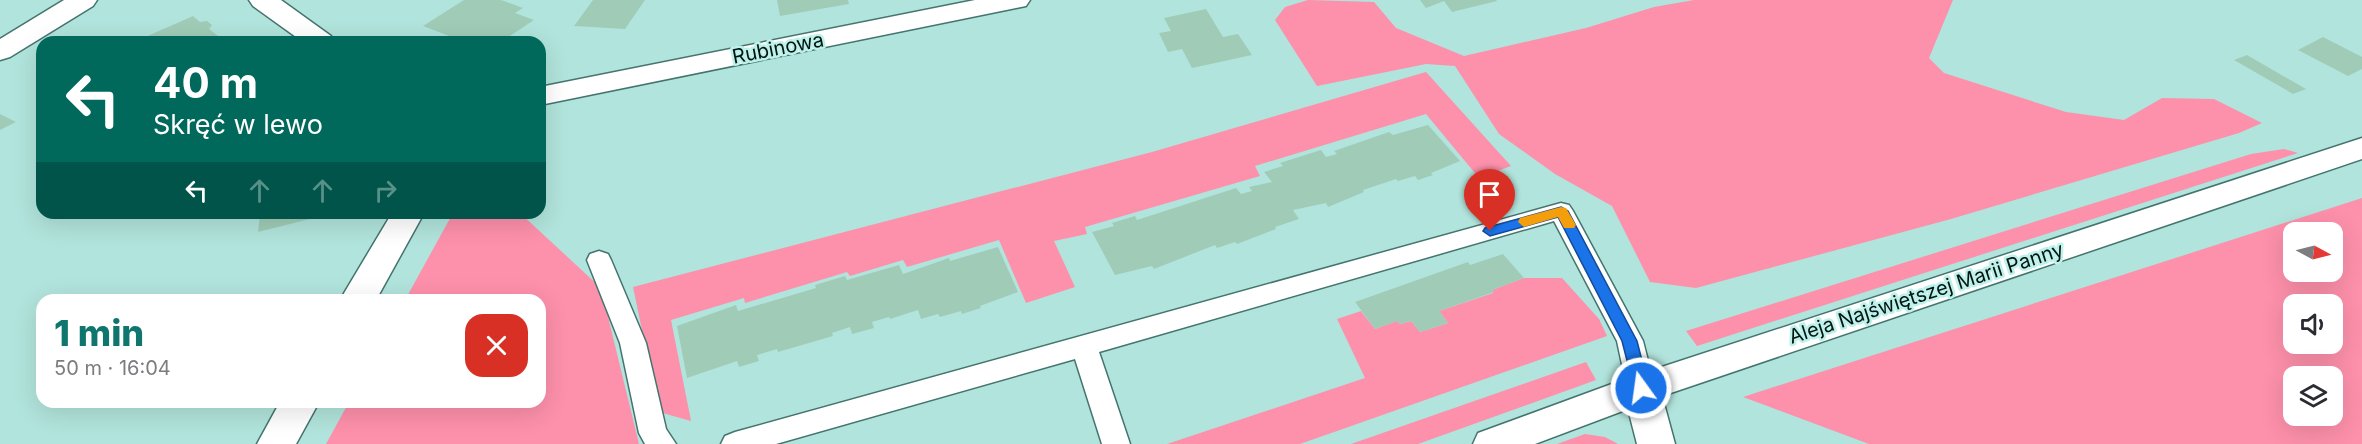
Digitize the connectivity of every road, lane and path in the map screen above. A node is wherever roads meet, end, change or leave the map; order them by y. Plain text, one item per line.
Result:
1 (83, 0) edge
2 (263, 0) edge
3 (1016, 0) edge
4 (949, 6) edge
5 (313, 36) edge
6 (0, 51) edge
7 (546, 95) edge
8 (2362, 148) edge
9 (405, 219) edge
10 (599, 260) dead end
11 (361, 294) edge
12 (1084, 347) junction
13 (1641, 388) junction
14 (297, 408) edge
15 (276, 444) edge
16 (662, 444) edge
17 (735, 444) edge
18 (1116, 444) edge
19 (1491, 444) edge
20 (1656, 444) edge

1 - 6 street
2 - 5 street
3 - 4 street, Rubinowa
4 - 7 street, Rubinowa
8 - 13 street, Aleja Najświętszej Marii Panny
9 - 11 street
10 - 16 lane
12 - 13 lane
12 - 17 lane
12 - 18 lane
13 - 19 street, Aleja Najświętszej Marii Panny
13 - 20 street
14 - 15 street

